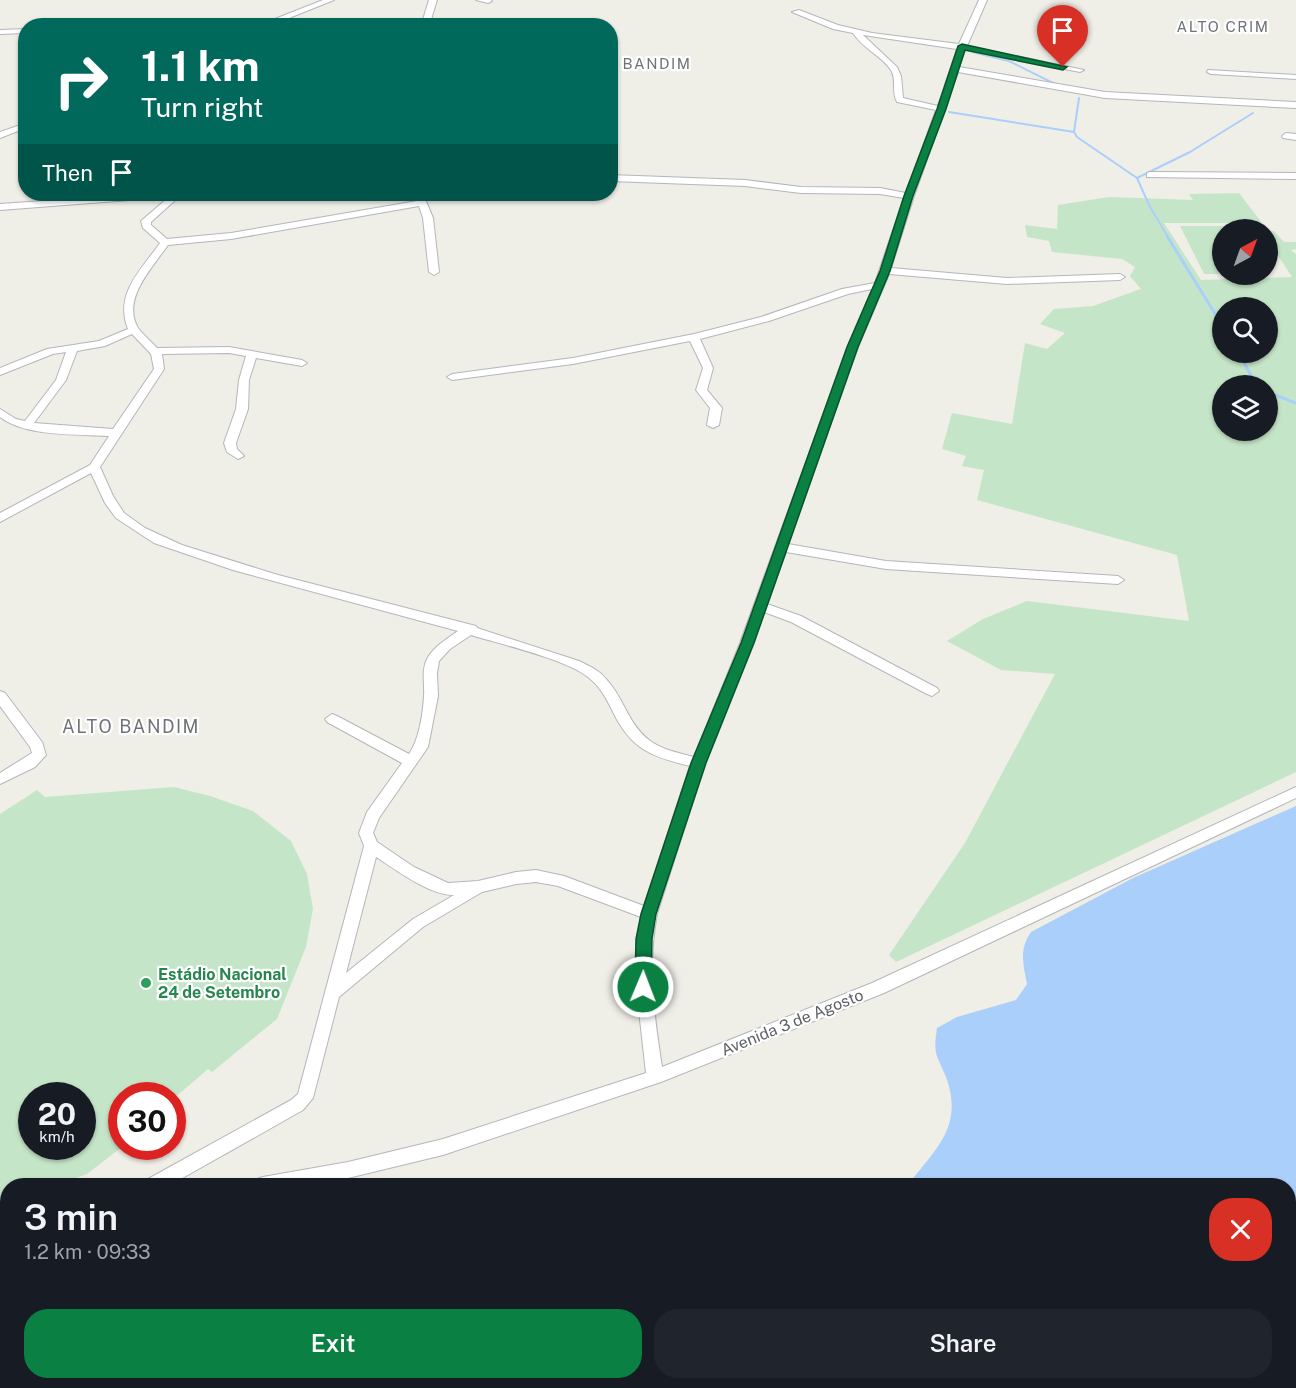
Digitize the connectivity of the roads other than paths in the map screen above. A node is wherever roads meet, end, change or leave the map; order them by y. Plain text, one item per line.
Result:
1 (330, 0) edge
2 (433, 0) edge
3 (480, 0) edge
4 (983, 0) edge
5 (488, 1) edge
6 (796, 12) dead end
7 (282, 18) edge
8 (427, 18) edge
9 (18, 31) edge
10 (856, 31) junction
11 (0, 32) edge
12 (962, 46) junction
13 (954, 69) junction
14 (1080, 70) dead end
15 (1211, 72) dead end
16 (1296, 77) edge
17 (1296, 105) edge
18 (942, 109) junction
19 (18, 128) edge
20 (0, 135) edge
21 (1286, 136) dead end
22 (1296, 137) edge
23 (1150, 175) dead end
24 (1296, 176) edge
25 (618, 178) edge
26 (909, 196) junction
27 (81, 201) edge
28 (168, 201) edge
29 (405, 201) edge
30 (421, 201) edge
31 (0, 207) edge
32 (165, 242) junction
33 (885, 271) junction
34 (434, 272) dead end
35 (1120, 278) dead end
36 (879, 285) junction
37 (134, 330) junction
38 (694, 337) junction
39 (72, 349) junction
40 (156, 351) junction
41 (252, 355) junction
42 (303, 363) dead end
43 (0, 372) edge
44 (452, 377) dead end
45 (0, 412) edge
46 (27, 425) junction
47 (713, 425) dead end
48 (117, 433) junction
49 (238, 456) dead end
50 (94, 467) junction
51 (0, 518) edge
52 (780, 547) junction
53 (1118, 580) dead end
54 (760, 606) junction
55 (471, 629) junction
56 (932, 691) dead end
57 (0, 696) edge
58 (332, 719) dead end
59 (412, 762) junction
60 (698, 763) junction
61 (0, 780) edge
62 (1296, 792) edge
63 (371, 846) junction
64 (478, 887) junction
65 (649, 914) junction
66 (333, 993) junction
67 (655, 1077) junction
68 (167, 1178) edge
69 (303, 1178) edge

1 - 7 street
2 - 8 street
3 - 5 street
4 - 12 street
6 - 10 street
9 - 11 street
10 - 12 street
10 - 18 street
12 - 13 street
12 - 14 street
13 - 17 street
13 - 18 street
15 - 16 street
18 - 26 street
19 - 20 street
21 - 22 street
23 - 24 street
25 - 26 street
26 - 33 street
27 - 31 street
28 - 32 street
29 - 32 street
30 - 34 street
32 - 37 street
33 - 35 street
33 - 36 street
36 - 38 street
36 - 52 street
37 - 39 street
37 - 40 street
38 - 44 street
38 - 47 street
39 - 43 street
39 - 46 street
40 - 41 street
40 - 48 street
41 - 42 street
41 - 49 street
45 - 46 street
46 - 48 street
48 - 50 street
50 - 51 street
50 - 55 street
52 - 53 street
52 - 54 street
54 - 56 street
54 - 60 street
55 - 59 street
55 - 60 street
57 - 61 street
58 - 59 street
59 - 63 street
60 - 65 street
62 - 67 street, Avenida 3 de Agosto
63 - 64 street
63 - 66 street
64 - 65 street
64 - 66 street
65 - 67 street
66 - 68 street
67 - 69 street, Avenida 3 de Agosto

